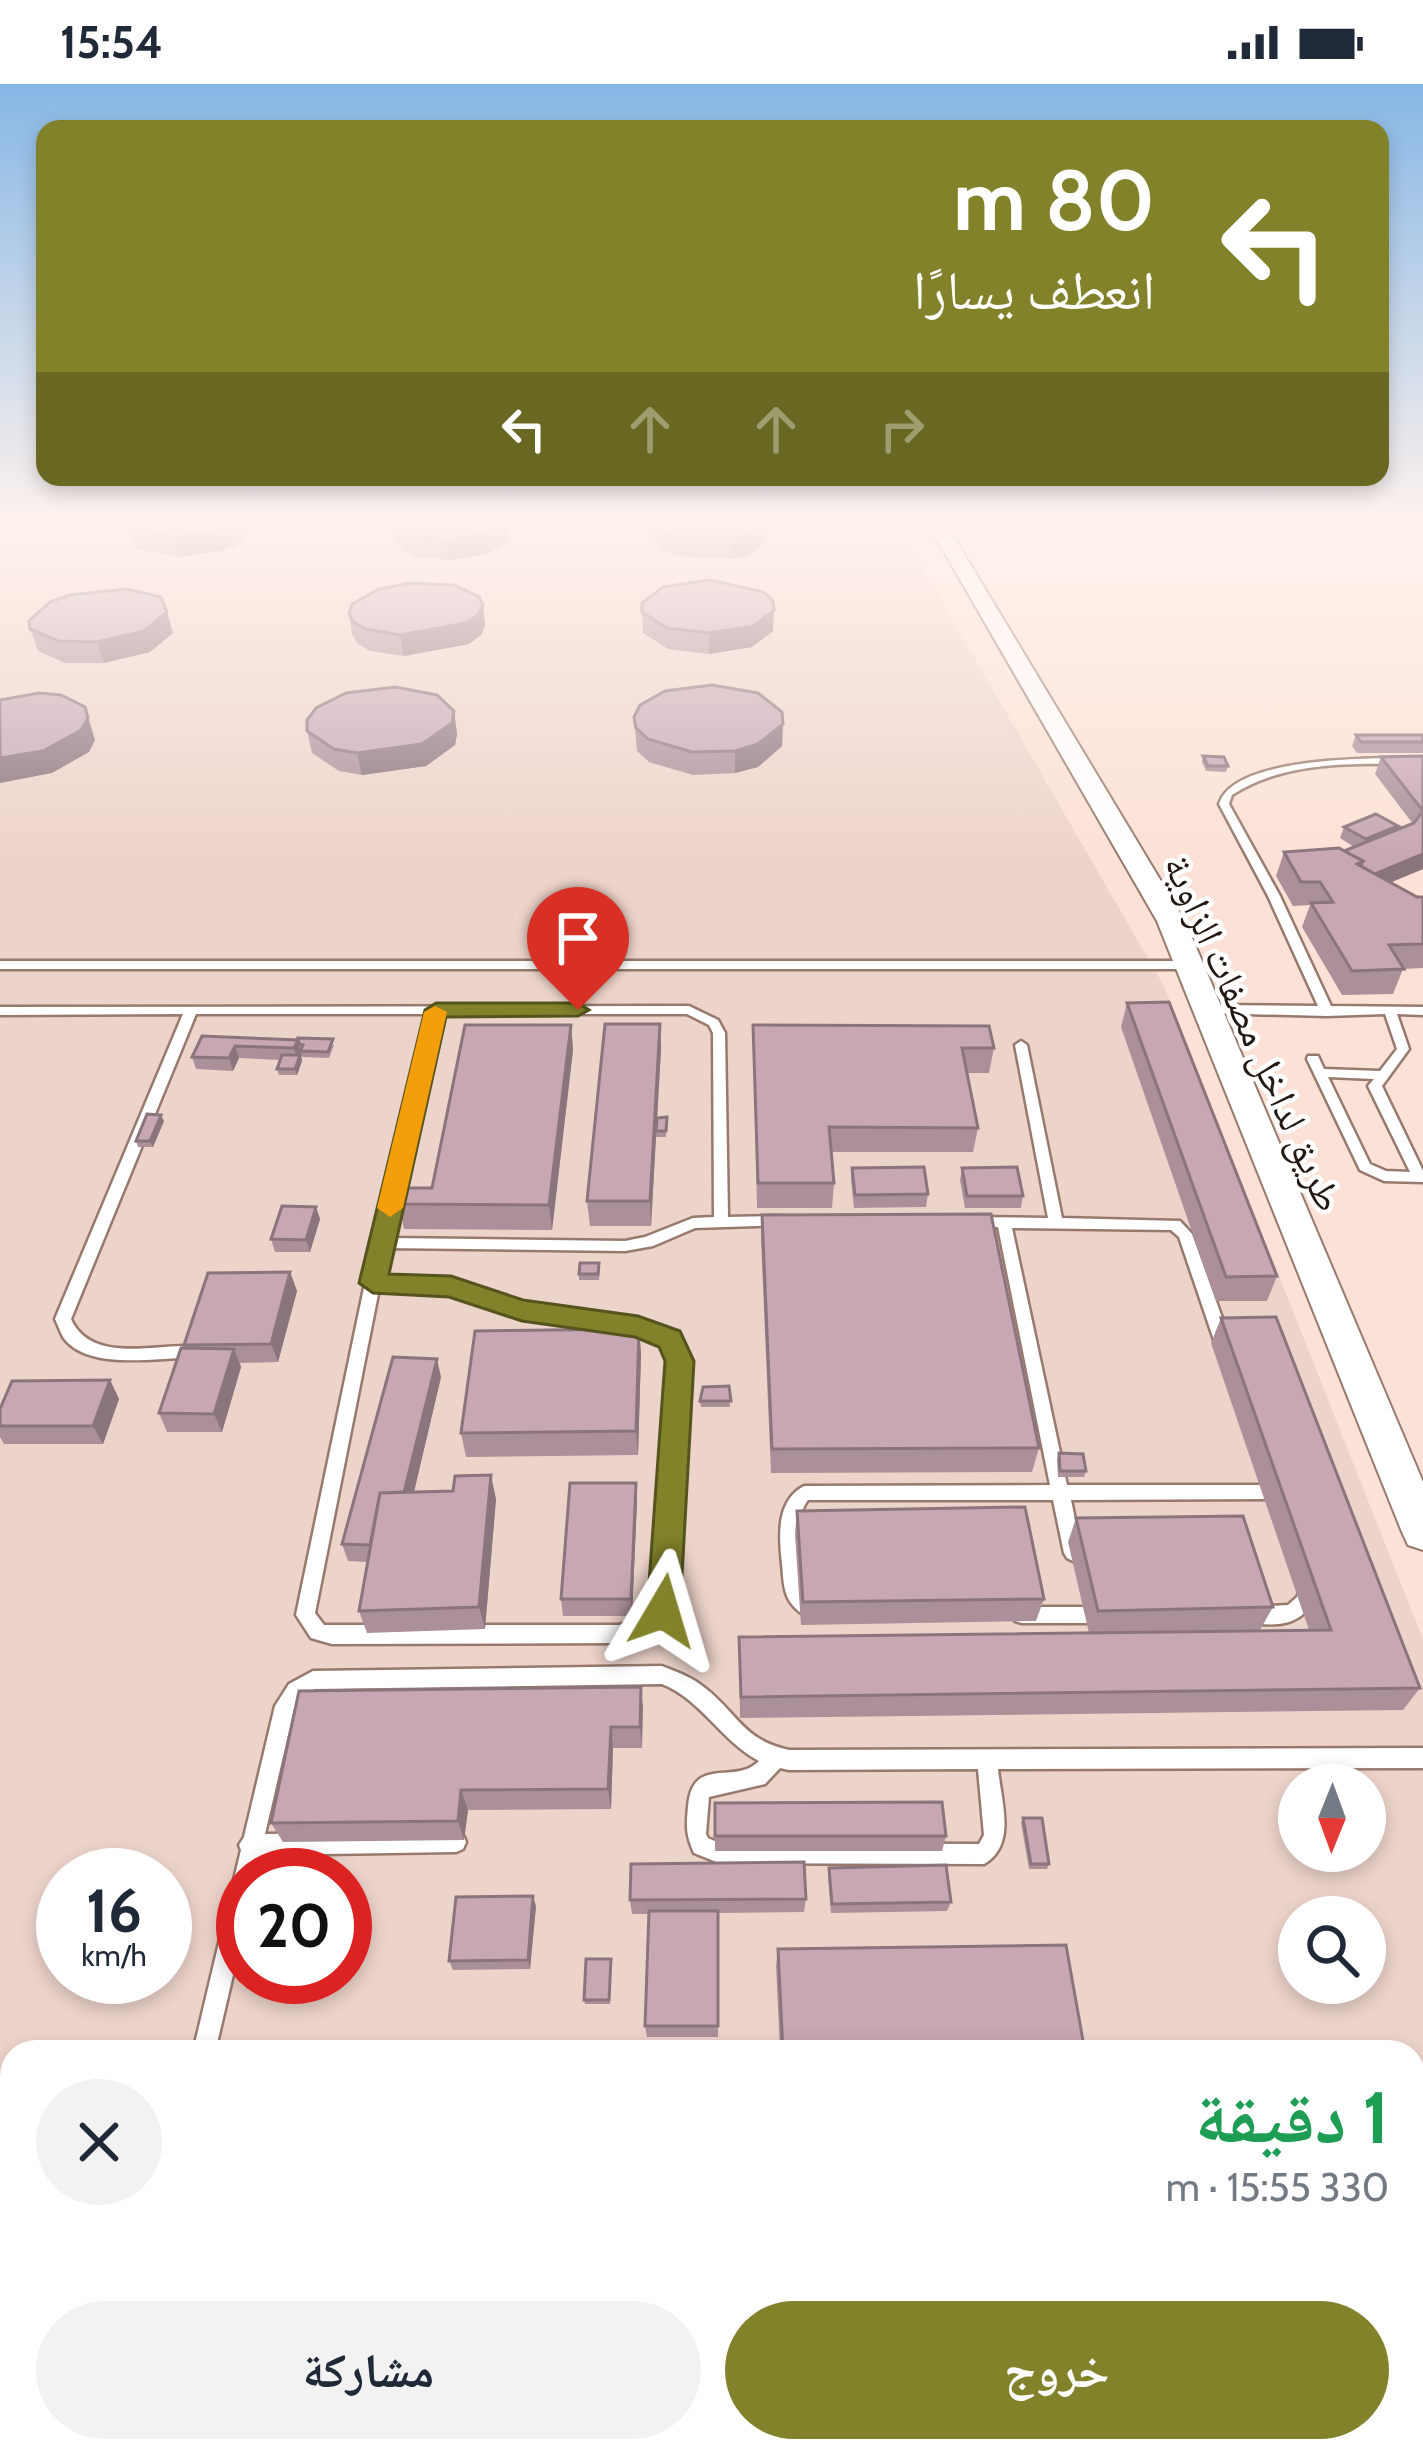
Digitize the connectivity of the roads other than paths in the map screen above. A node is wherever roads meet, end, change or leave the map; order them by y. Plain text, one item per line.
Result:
1 (1003, 635) edge
2 (1423, 760) edge
3 (1189, 964) junction
4 (0, 965) edge
5 (0, 1010) edge
6 (436, 1010) junction
7 (1206, 1010) junction
8 (191, 1011) junction
9 (1423, 1011) edge
10 (1327, 1012) junction
11 (1390, 1012) junction
12 (1021, 1046) dead end
13 (1380, 1075) junction
14 (1421, 1177) edge
15 (721, 1221) junction
16 (791, 1221) edge
17 (956, 1222) edge
18 (1004, 1222) junction
19 (1056, 1222) junction
20 (382, 1243) junction
21 (373, 1283) junction
22 (182, 1352) edge
23 (1230, 1363) edge
24 (1268, 1470) edge
25 (1061, 1492) junction
26 (1276, 1492) junction
27 (1282, 1511) edge
28 (1423, 1532) edge
29 (1302, 1569) edge
30 (1077, 1574) dead end
31 (1081, 1594) dead end
32 (993, 1615) edge
33 (1084, 1615) junction
34 (1129, 1615) edge
35 (833, 1616) edge
36 (1238, 1616) edge
37 (775, 1758) junction
38 (1423, 1758) edge
39 (987, 1759) junction
40 (456, 1842) edge
41 (249, 1845) junction
42 (207, 2040) edge

1 - 3 street, طريق لداخل مصفات الزاوية
2 - 10 lane
3 - 4 lane
3 - 7 street, طريق لداخل مصفات الزاوية
5 - 8 lane
6 - 8 lane
6 - 15 lane
6 - 20 lane
7 - 10 lane
7 - 28 street, طريق لداخل مصفات الزاوية
8 - 22 lane
9 - 11 lane
10 - 11 lane
11 - 13 lane
12 - 19 lane
13 - 14 lane
13 - 14 lane
15 - 16 lane
15 - 20 lane
17 - 18 lane
18 - 19 lane
18 - 25 lane
19 - 23 lane
20 - 21 lane
21 - 21 lane
24 - 26 lane
25 - 26 lane
25 - 30 lane
25 - 35 lane
26 - 27 lane
29 - 36 lane
31 - 33 lane
32 - 33 lane
33 - 34 lane
37 - 39 lane
37 - 39 lane
37 - 41 lane
38 - 39 lane
40 - 41 lane
41 - 42 lane

